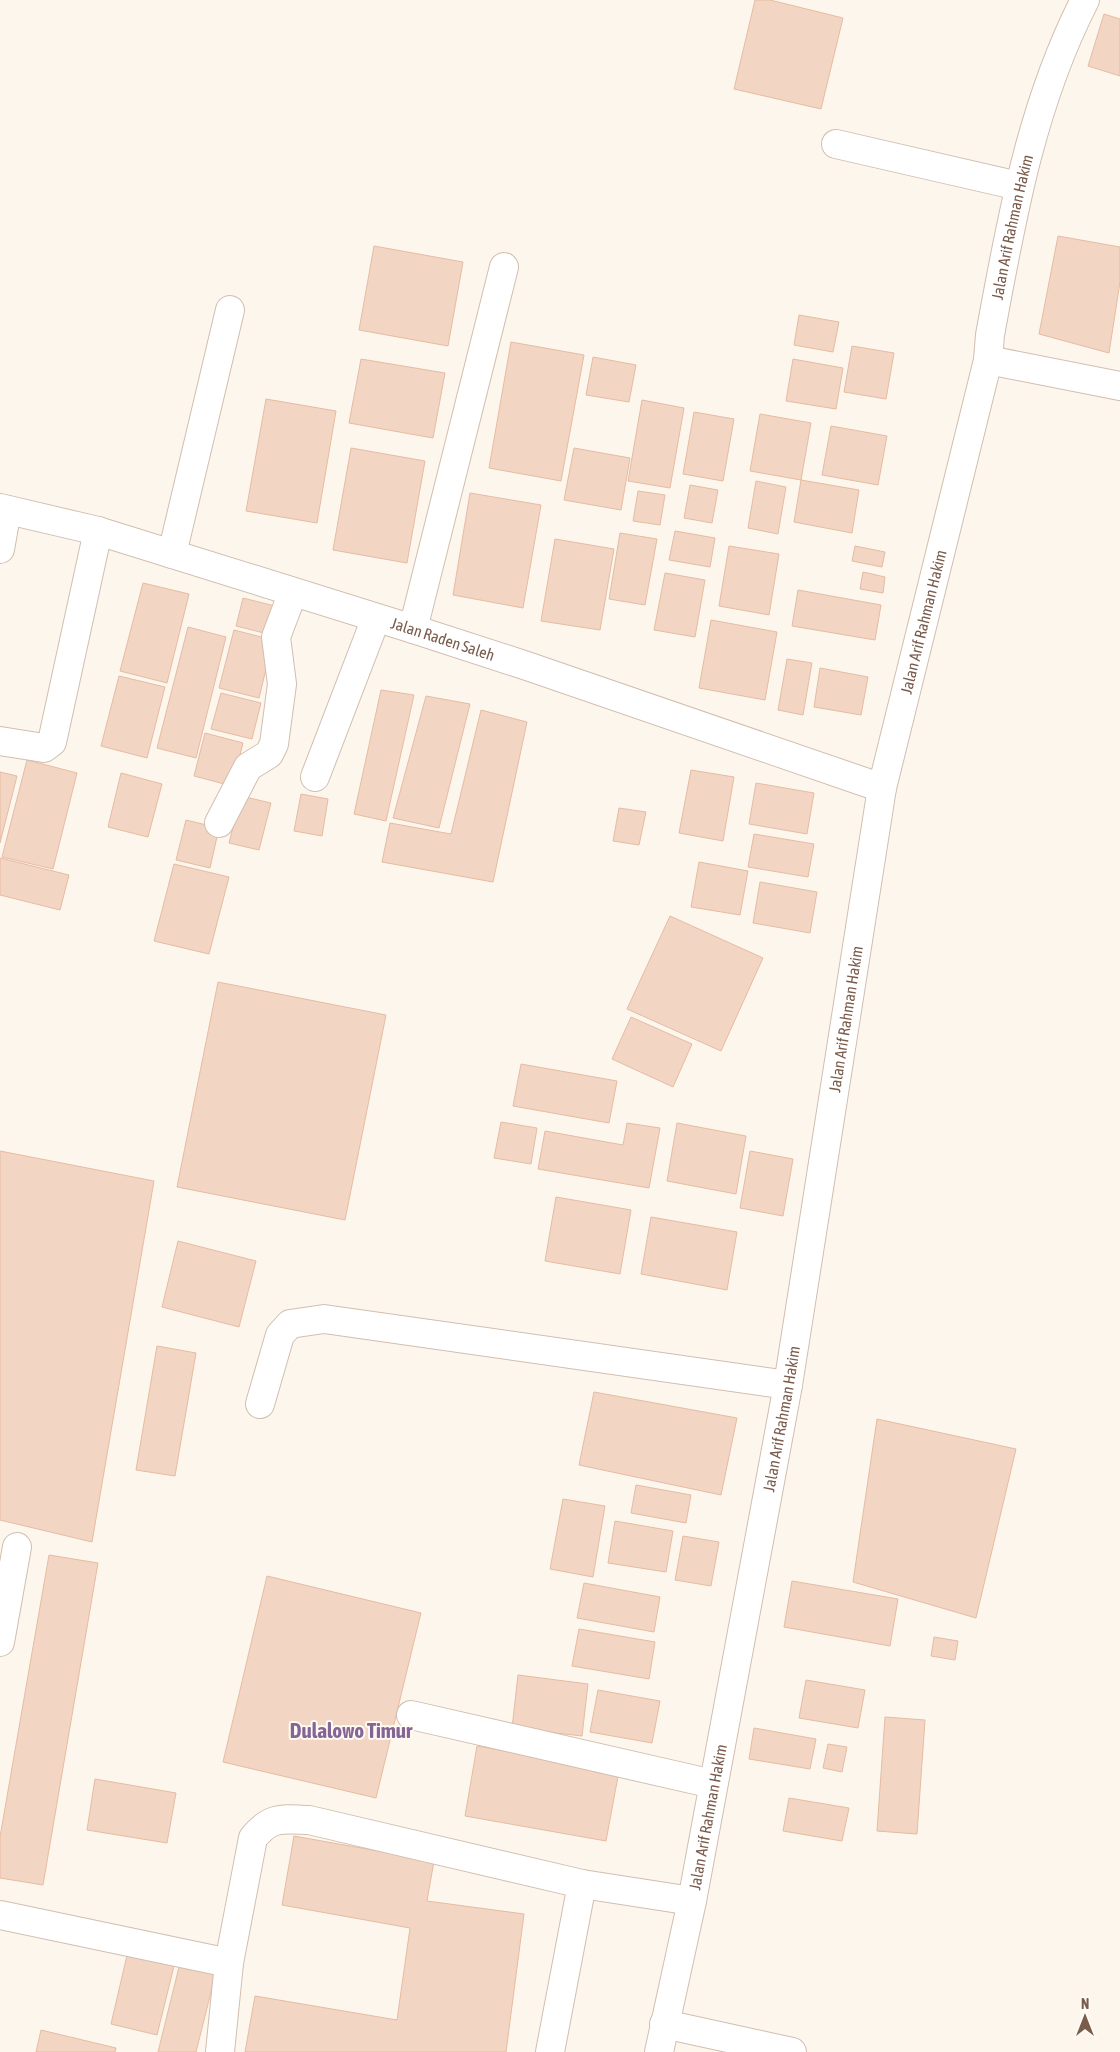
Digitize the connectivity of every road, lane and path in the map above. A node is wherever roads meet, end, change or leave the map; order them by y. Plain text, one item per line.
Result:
1 (1085, 0) edge
2 (836, 144) dead end
3 (1019, 186) junction
4 (504, 267) dead end
5 (230, 310) dead end
6 (988, 360) junction
7 (1120, 386) edge
8 (3, 509) edge
9 (98, 531) junction
10 (0, 549) edge
11 (172, 554) junction
12 (293, 592) junction
13 (376, 618) junction
14 (413, 629) junction
15 (0, 742) edge
16 (315, 777) dead end
17 (882, 788) junction
18 (219, 824) dead end
19 (788, 1386) junction
20 (260, 1404) dead end
21 (17, 1547) dead end
22 (0, 1642) edge
23 (411, 1715) dead end
24 (713, 1784) junction
25 (582, 1884) junction
26 (692, 1901) junction
27 (0, 1915) edge
28 (229, 1963) junction
29 (664, 2024) junction
30 (220, 2052) edge
31 (550, 2052) edge
32 (659, 2052) edge
33 (792, 2052) edge

1 - 3 street, Jalan Arif Rahman Hakim
2 - 3 street
3 - 6 street, Jalan Arif Rahman Hakim
4 - 14 street
5 - 11 street
6 - 7 street
6 - 17 street, Jalan Arif Rahman Hakim
8 - 9 street, Jalan Raden Saleh
8 - 10 street
9 - 11 street, Jalan Raden Saleh
9 - 15 street
11 - 12 street, Jalan Raden Saleh
12 - 13 street, Jalan Raden Saleh
12 - 18 street
13 - 14 street, Jalan Raden Saleh
13 - 16 street
14 - 17 street, Jalan Raden Saleh
17 - 19 street, Jalan Arif Rahman Hakim
19 - 20 street
19 - 24 street, Jalan Arif Rahman Hakim
21 - 22 street
23 - 24 street
24 - 26 street, Jalan Arif Rahman Hakim
25 - 26 street
25 - 28 street
25 - 31 street
26 - 29 street, Jalan Arif Rahman Hakim
27 - 28 street
28 - 30 street
29 - 32 street, Jalan Arif Rahman Hakim
29 - 33 street

